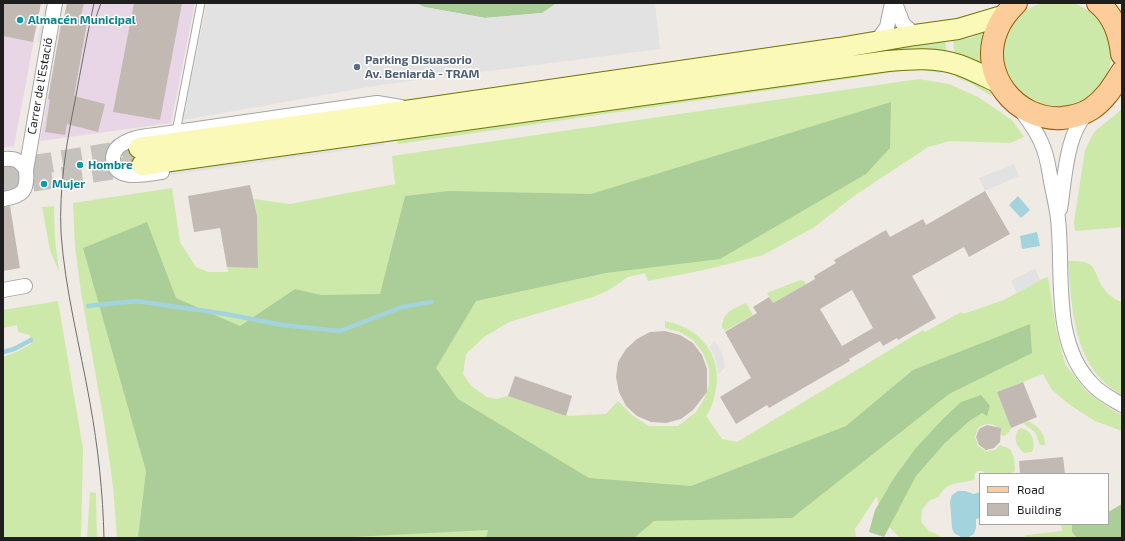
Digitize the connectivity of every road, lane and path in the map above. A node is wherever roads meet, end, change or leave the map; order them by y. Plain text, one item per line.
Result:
1 (55, 3) edge
2 (201, 3) edge
3 (894, 3) edge
4 (1108, 6) edge
5 (1011, 9) edge
6 (915, 35) junction
7 (877, 42) junction
8 (1122, 55) edge
9 (1117, 80) edge
10 (999, 83) junction
11 (1018, 106) junction
12 (1090, 110) junction
13 (420, 117) junction
14 (176, 132) junction
15 (140, 156) tunnel mouth
16 (3, 159) edge
17 (26, 170) junction
18 (3, 199) edge
19 (1058, 219) junction
20 (25, 286) dead end
21 (3, 290) edge
22 (1122, 405) edge

1 - 17 street, Carrer de l'Estació
2 - 14 lane
3 - 6 street
3 - 7 street
4 - 8 main road
5 - 6 main road
5 - 10 main road
6 - 7 main road
7 - 13 main road
8 - 9 main road
9 - 12 main road
10 - 11 main road
10 - 13 main road
11 - 12 main road
11 - 19 street
12 - 19 street
13 - 14 street
13 - 14 street
13 - 15 main road
16 - 17 street
17 - 18 street, Carrer de l'Estació
19 - 22 street
20 - 21 street

